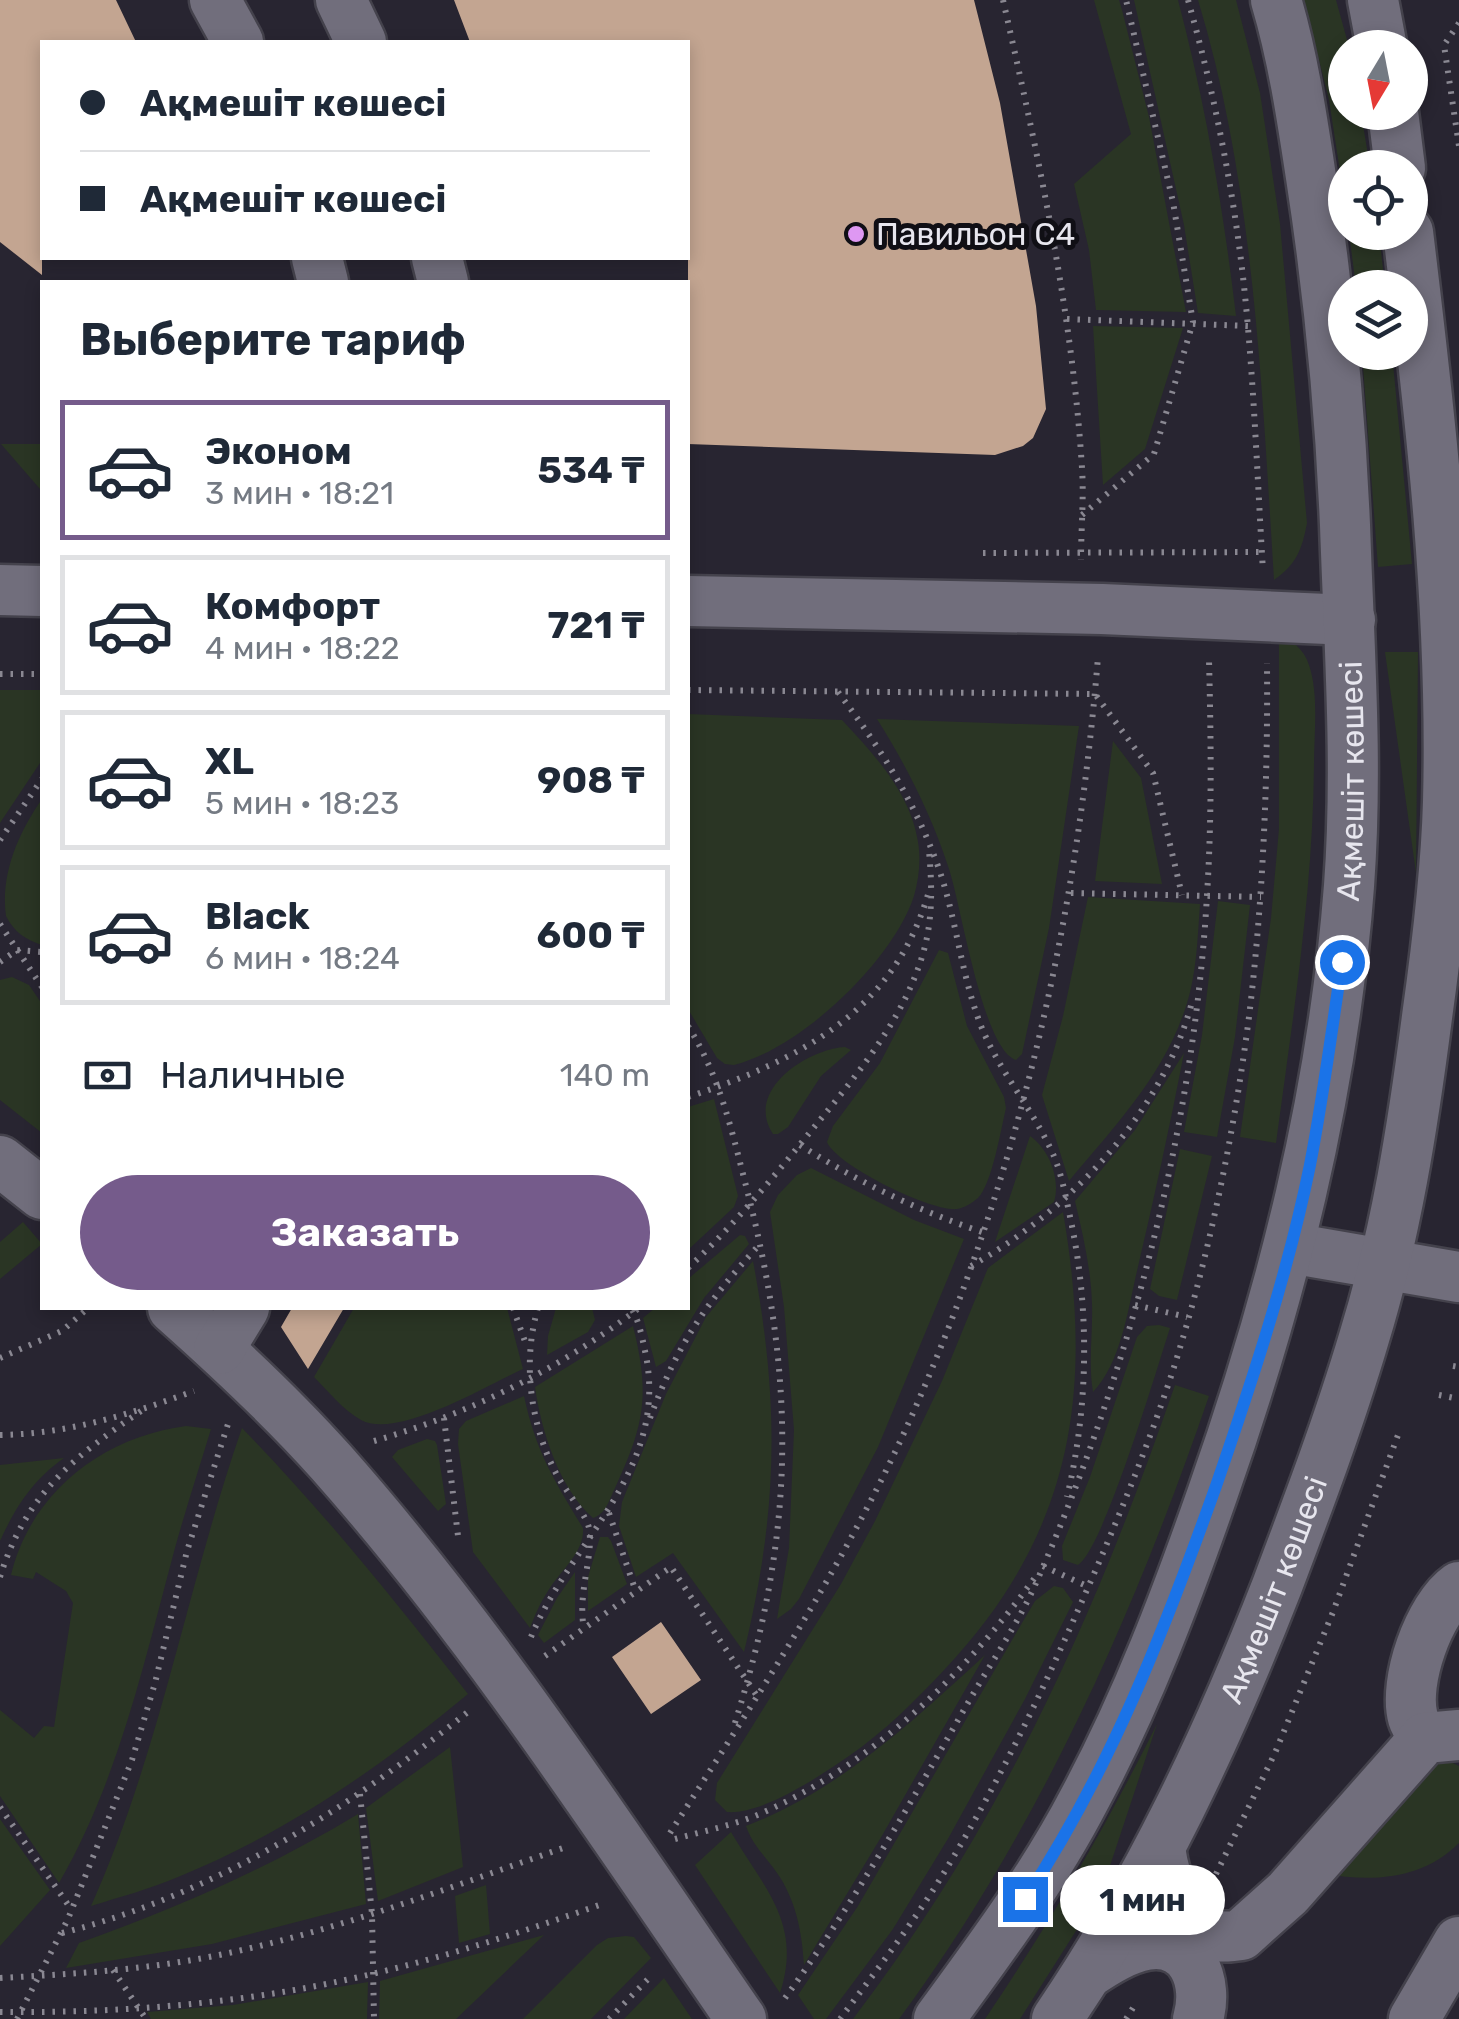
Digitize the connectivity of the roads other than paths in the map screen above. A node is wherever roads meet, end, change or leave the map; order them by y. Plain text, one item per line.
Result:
1 (215, 0) edge
2 (342, 0) edge
3 (1276, 0) edge
4 (1373, 0) edge
5 (1379, 30) edge
6 (237, 40) edge
7 (360, 40) edge
8 (1410, 250) edge
9 (0, 590) edge
10 (40, 591) edge
11 (690, 601) edge
12 (1350, 620) junction
13 (0, 1160) edge
14 (40, 1192) edge
15 (1290, 1248) junction
16 (1384, 1264) junction
17 (1459, 1277) edge
18 (176, 1310) edge
19 (224, 1347) edge
20 (1459, 1586) edge
21 (1442, 1736) edge
22 (1160, 1848) junction
23 (1459, 1942) edge
24 (1088, 1972) junction
25 (759, 2014) edge
26 (938, 2019) edge
27 (1057, 2019) edge
28 (1198, 2019) edge
29 (1414, 2019) edge

1 - 6 street
2 - 7 street
3 - 12 street, Ақмешіт көшесі
4 - 5 street
8 - 16 street, Ақмешіт көшесі
9 - 10 street
11 - 12 street
12 - 15 street, Ақмешіт көшесі
13 - 14 street
15 - 16 street
15 - 26 street, Ақмешіт көшесі
16 - 17 street
16 - 22 street, Ақмешіт көшесі
18 - 19 street
19 - 25 street
20 - 21 street
21 - 22 street
22 - 24 street, Ақмешіт көшесі
23 - 29 street
24 - 27 street, Ақмешіт көшесі
24 - 28 street

